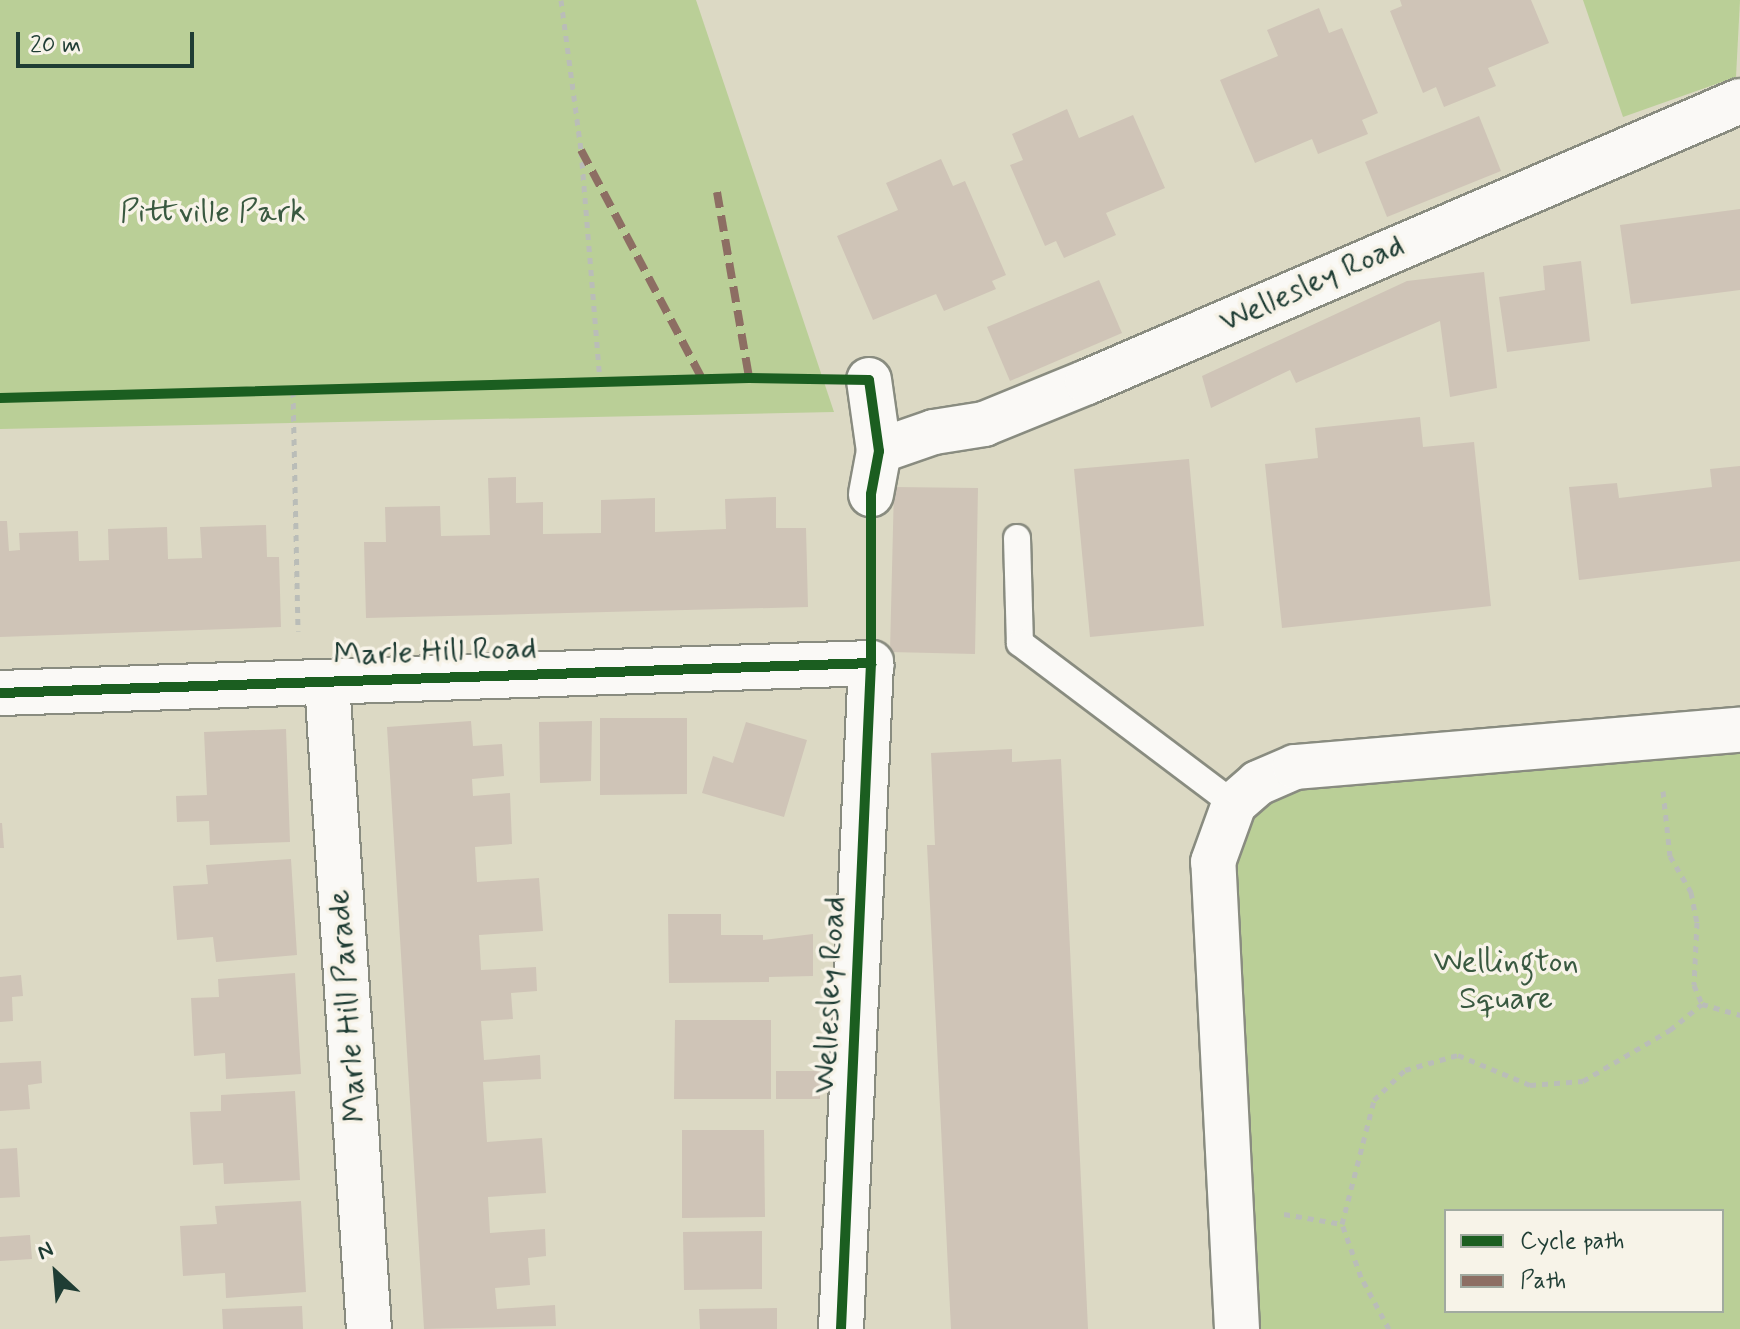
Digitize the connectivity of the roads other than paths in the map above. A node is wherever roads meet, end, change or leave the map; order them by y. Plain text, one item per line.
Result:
1 (1740, 101) edge
2 (869, 380) dead end
3 (879, 451) junction
4 (871, 494) road end
5 (1017, 538) dead end
6 (871, 663) joint
7 (327, 682) junction
8 (0, 693) edge
9 (1740, 730) edge
10 (1234, 804) junction
11 (369, 1329) edge
12 (841, 1329) edge
13 (1237, 1329) edge

1 - 3 street, Wellesley Road
2 - 3 street
3 - 4 street
5 - 10 lane
6 - 7 street, Marle Hill Road
6 - 12 street, Wellesley Road
7 - 8 street, Marle Hill Road
7 - 11 street, Marle Hill Parade
9 - 10 street
10 - 13 street

